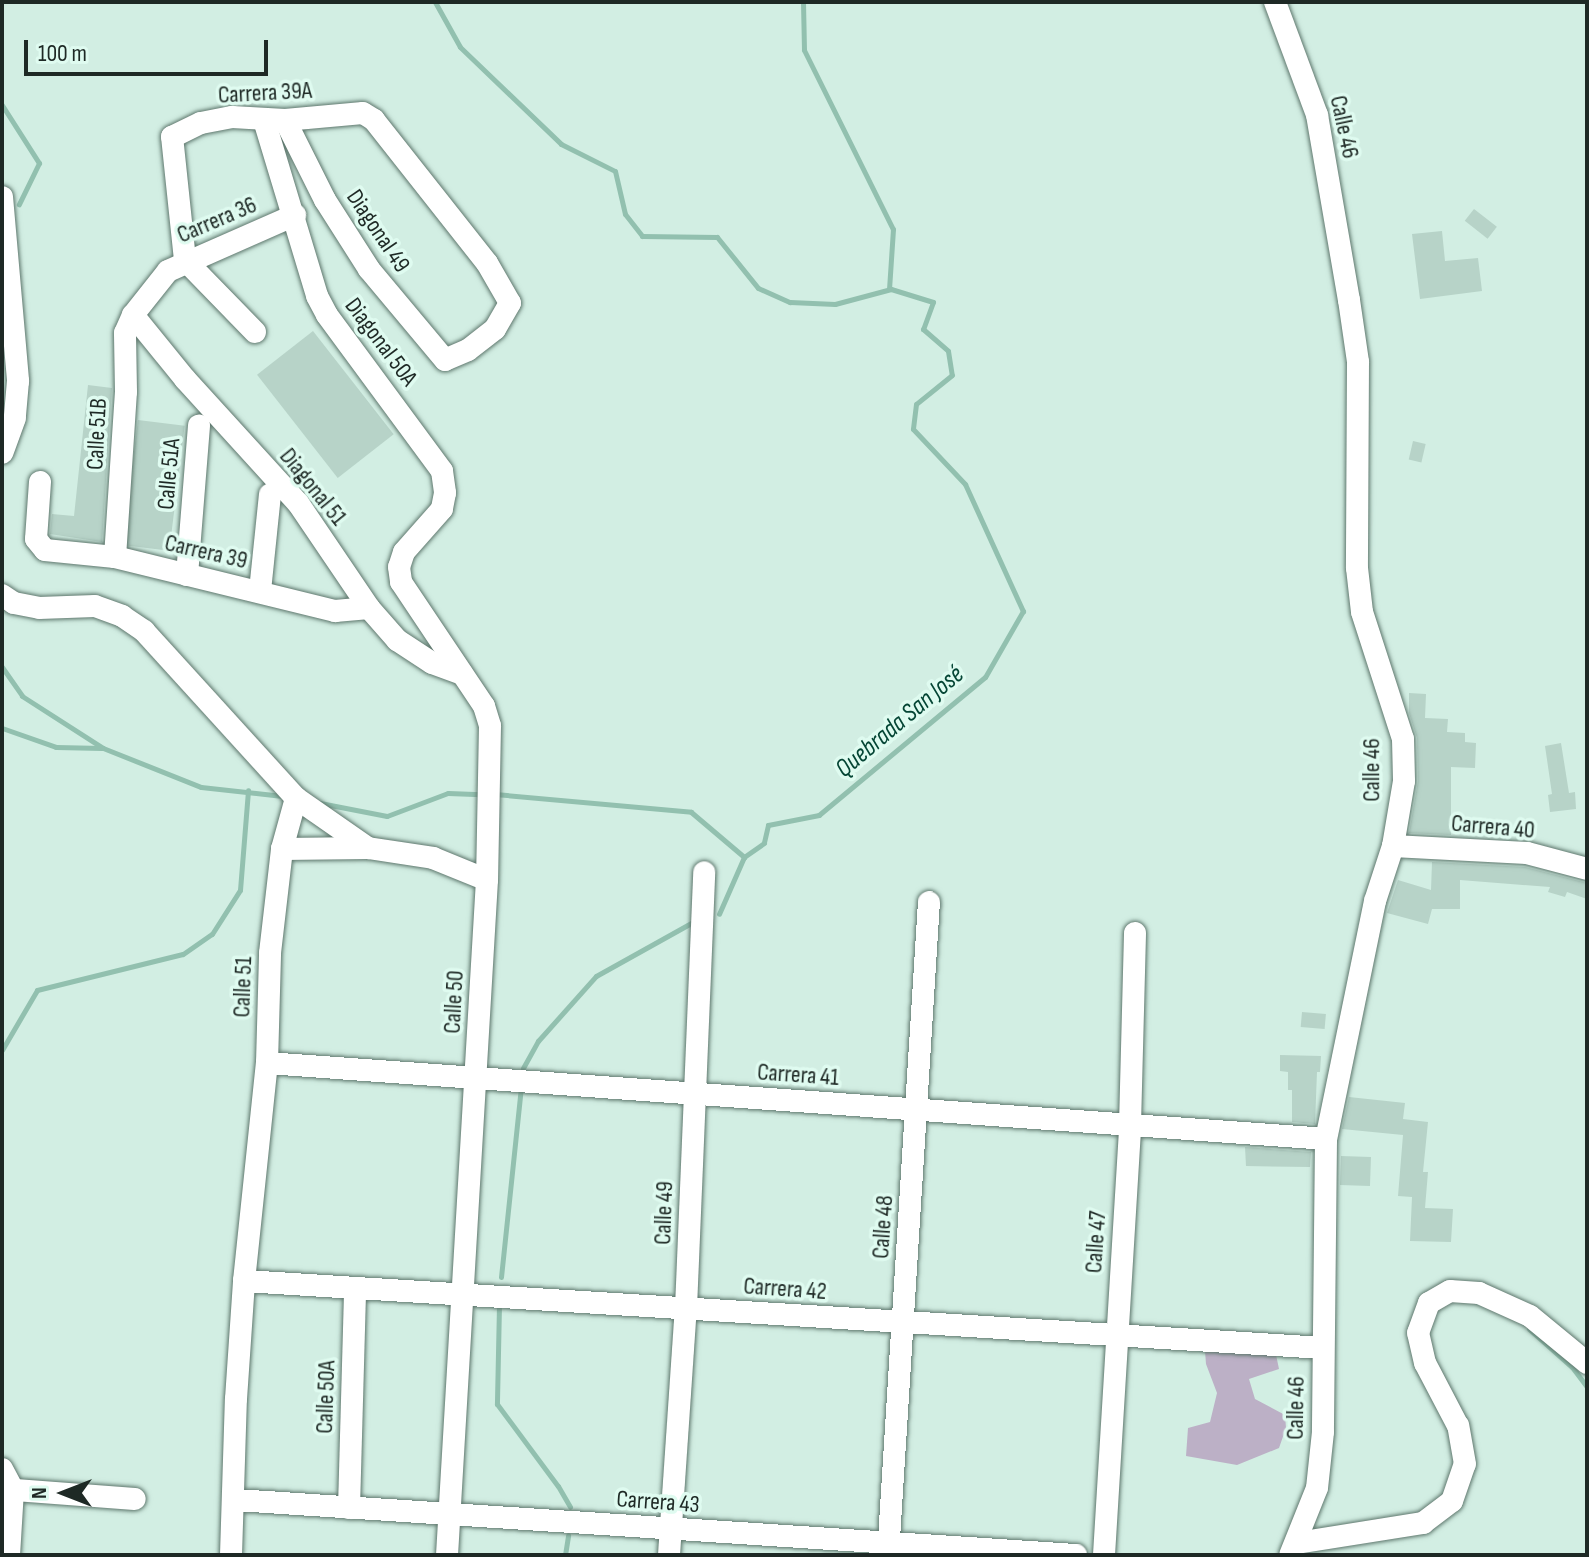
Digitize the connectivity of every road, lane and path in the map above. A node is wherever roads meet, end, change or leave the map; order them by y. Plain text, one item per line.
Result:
1 (1275, 2) edge
2 (275, 120) junction
3 (2, 197) edge
4 (295, 215) junction
5 (185, 260) junction
6 (133, 315) junction
7 (255, 332) dead end
8 (445, 360) joint
9 (199, 425) dead end
10 (2, 453) edge
11 (40, 482) dead end
12 (445, 493) joint
13 (270, 495) dead end
14 (115, 557) junction
15 (187, 575) junction
16 (260, 591) junction
17 (2, 595) edge
18 (369, 608) junction
19 (462, 674) junction
20 (296, 798) junction
21 (1393, 846) junction
22 (368, 848) junction
23 (282, 849) junction
24 (1587, 869) edge
25 (704, 872) dead end
26 (487, 880) junction
27 (929, 902) dead end
28 (1135, 933) dead end
29 (267, 1063) junction
30 (476, 1078) junction
31 (694, 1094) junction
32 (916, 1109) junction
33 (1130, 1125) junction
34 (1326, 1139) junction
35 (244, 1281) junction
36 (355, 1288) junction
37 (464, 1295) junction
38 (686, 1308) junction
39 (903, 1322) junction
40 (1116, 1335) junction
41 (1323, 1348) junction
42 (1587, 1363) edge
43 (2, 1469) edge
44 (7, 1490) edge
45 (135, 1499) dead end
46 (236, 1500) junction
47 (349, 1508) junction
48 (449, 1514) junction
49 (671, 1529) junction
50 (776, 1545) edge
51 (889, 1549) edge
52 (1294, 1549) edge
53 (9, 1555) edge
54 (231, 1555) edge
55 (447, 1555) edge
56 (669, 1555) edge
57 (1076, 1555) edge
58 (1104, 1555) edge

1 - 21 street, Calle 46
2 - 4 street, Diagonal 50A
2 - 5 street, Carrera 39A
2 - 8 street, Diagonal 49
2 - 8 street, Carrera 39A
3 - 10 street
4 - 5 street, Carrera 36
4 - 12 street, Diagonal 50A
5 - 6 street, Carrera 36
5 - 7 street
6 - 14 street, Calle 51B
6 - 18 street, Diagonal 51
9 - 15 street, Calle 51A
11 - 14 street, Carrera 39
12 - 19 street, Calle 50
13 - 16 street
14 - 15 street, Carrera 39
15 - 16 street, Carrera 39
16 - 18 street, Carrera 39
17 - 20 street
18 - 19 street, Diagonal 51
19 - 26 street, Calle 50
20 - 22 street
20 - 23 street, Calle 51
21 - 24 street, Carrera 40
21 - 34 street, Calle 46
22 - 23 street
22 - 26 street
23 - 29 street, Calle 51
25 - 31 street, Calle 49
26 - 30 street, Calle 50
27 - 32 street, Calle 48
28 - 33 street, Calle 47
29 - 30 street, Carrera 41
29 - 35 street, Calle 51
30 - 31 street, Carrera 41
30 - 37 street, Calle 50
31 - 32 street, Carrera 41
31 - 38 street, Calle 49
32 - 33 street, Carrera 41
32 - 39 street, Calle 48
33 - 34 street, Carrera 41
33 - 40 street, Calle 47
34 - 41 street, Calle 46
35 - 36 street, Carrera 42
35 - 46 street, Calle 51
36 - 37 street, Carrera 42
36 - 47 street, Calle 50A
37 - 38 street, Carrera 42
37 - 48 street, Calle 50
38 - 39 street, Carrera 42
38 - 49 street, Calle 49
39 - 40 street, Carrera 42
39 - 51 street, Calle 48
40 - 41 street, Carrera 42
40 - 58 street, Calle 47
41 - 52 street, Calle 46
42 - 52 street
43 - 44 street
44 - 45 street
44 - 53 street
46 - 47 street, Carrera 43
46 - 54 street, Calle 51
47 - 48 street, Carrera 43
48 - 49 street, Carrera 43
48 - 55 street, Calle 50
49 - 50 street, Carrera 43
49 - 56 street, Calle 49
50 - 51 street, Carrera 43
51 - 57 street, Carrera 43

